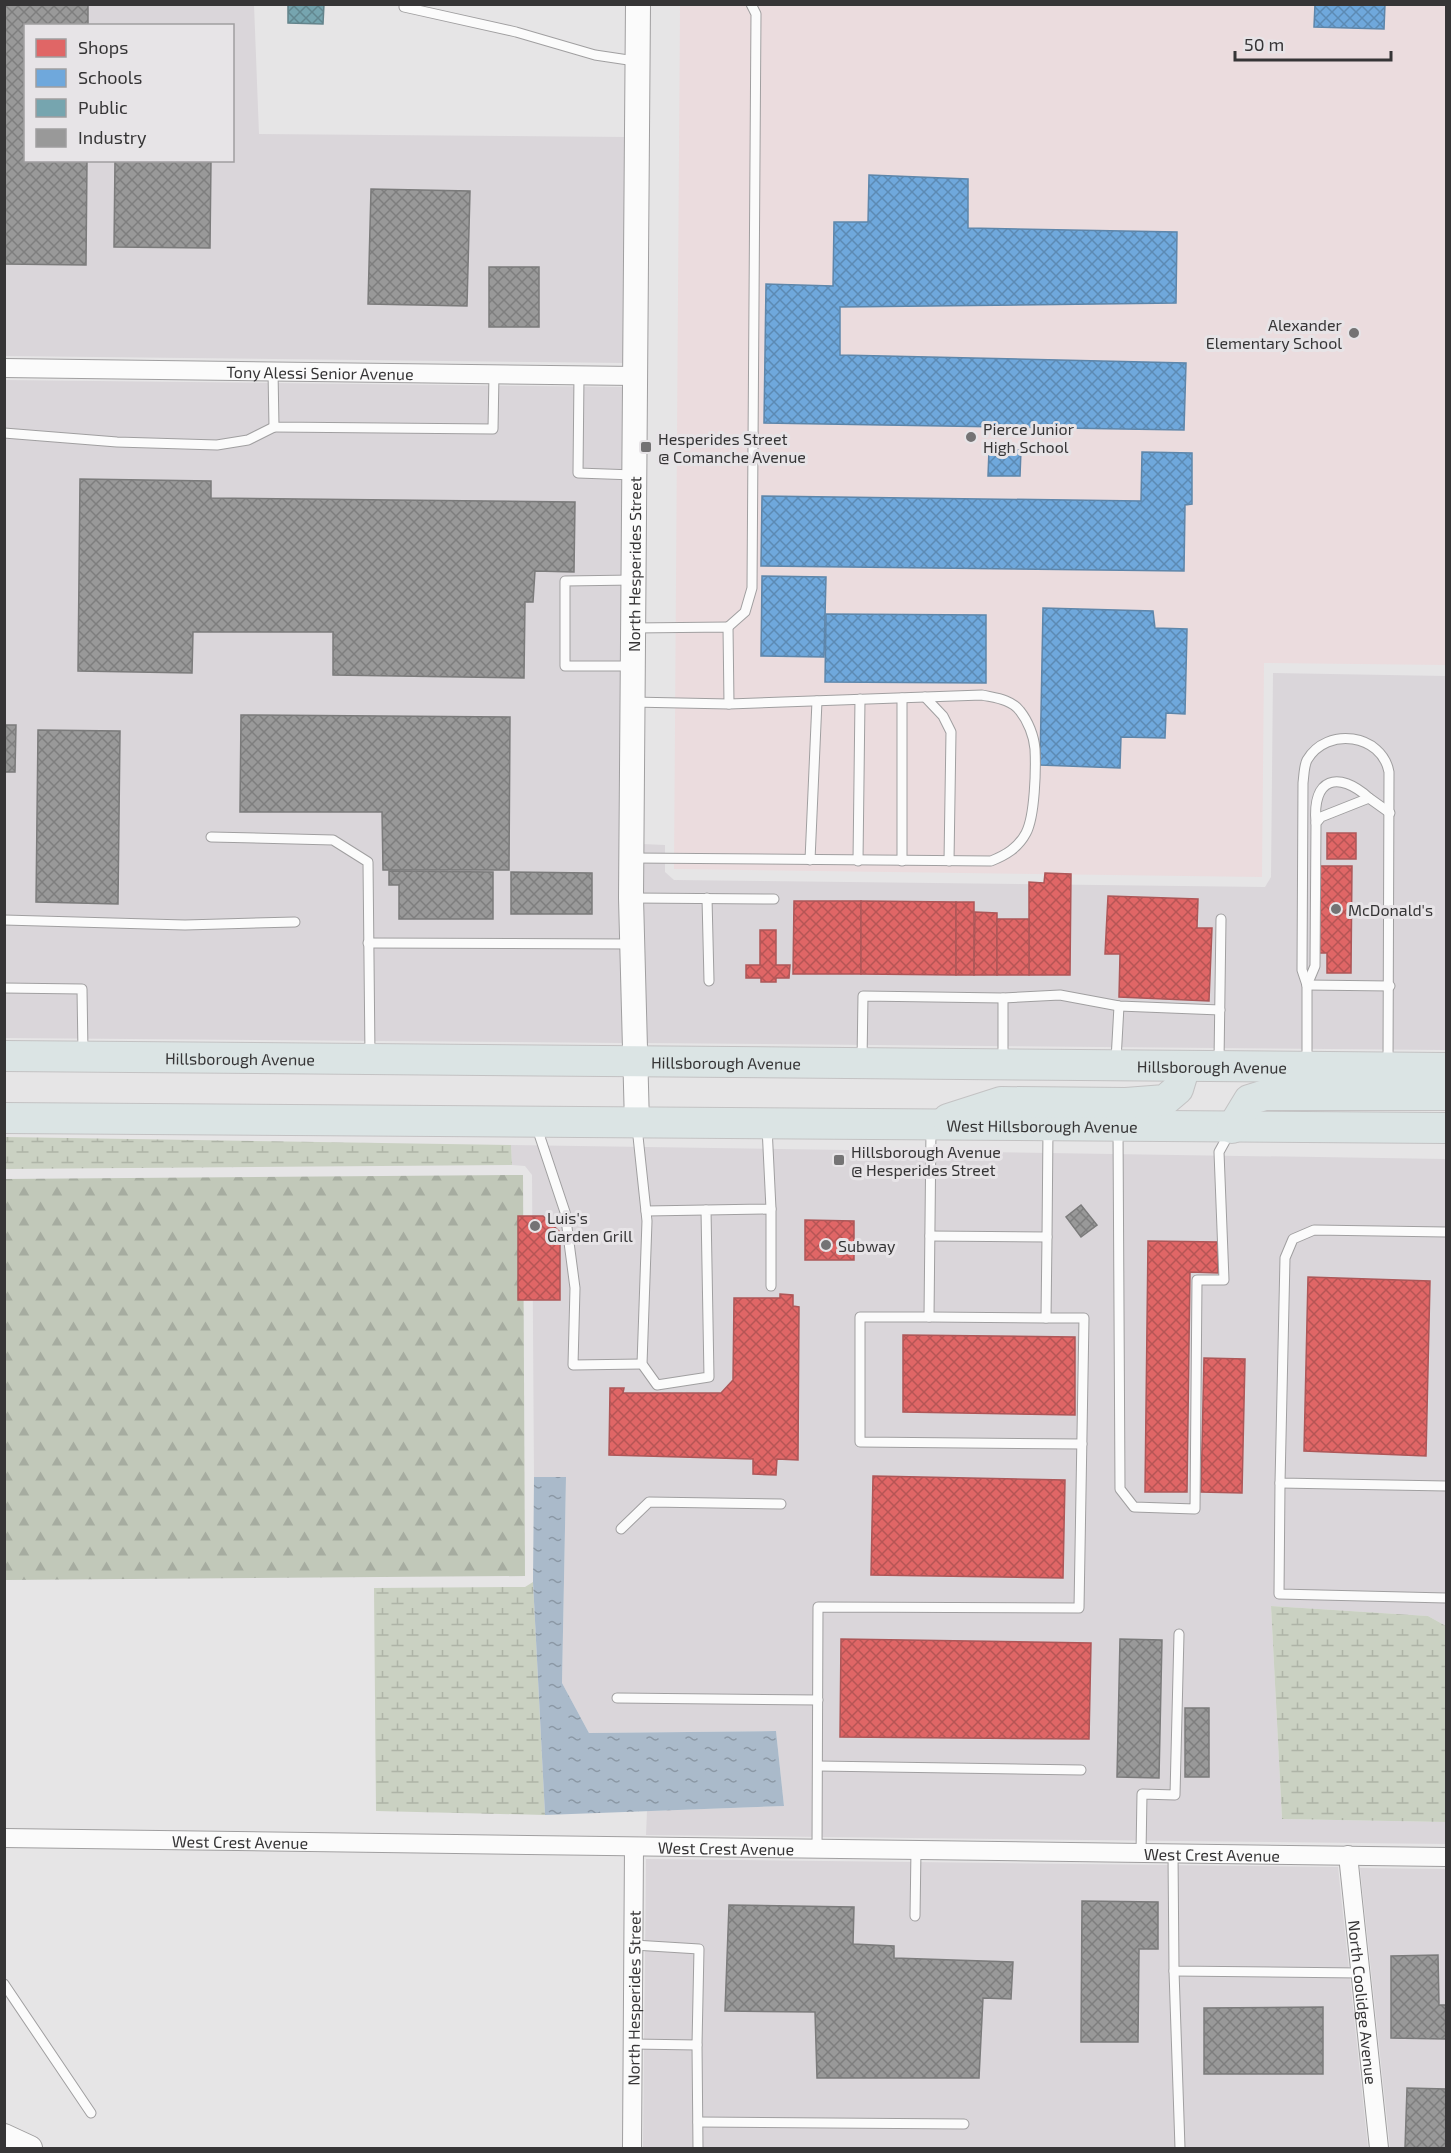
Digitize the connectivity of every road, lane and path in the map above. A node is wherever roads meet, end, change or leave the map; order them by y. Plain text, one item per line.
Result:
1 (638, 4) edge
2 (751, 4) edge
3 (404, 7) dead end
4 (638, 62) junction
5 (4, 368) edge
6 (273, 371) junction
7 (494, 374) junction
8 (579, 375) junction
9 (636, 376) junction
10 (274, 427) junction
11 (4, 433) edge
12 (636, 475) junction
13 (634, 580) junction
14 (728, 627) junction
15 (633, 628) junction
16 (633, 666) junction
17 (925, 697) junction
18 (902, 698) junction
19 (860, 699) junction
20 (817, 701) junction
21 (632, 702) junction
22 (729, 704) junction
23 (1369, 798) junction
24 (1390, 813) junction
25 (1316, 823) junction
26 (211, 837) dead end
27 (631, 858) junction
28 (810, 860) junction
29 (858, 861) junction
30 (902, 861) junction
31 (949, 861) junction
32 (630, 898) junction
33 (707, 898) junction
34 (774, 899) dead end
35 (1221, 919) dead end
36 (4, 920) edge
37 (295, 922) dead end
38 (368, 943) junction
39 (632, 944) junction
40 (709, 981) dead end
41 (1307, 985) junction
42 (1390, 986) junction
43 (4, 988) edge
44 (1003, 998) junction
45 (1119, 1006) junction
46 (1220, 1010) junction
47 (4, 1056) edge
48 (83, 1057) junction
49 (370, 1059) junction
50 (635, 1061) junction
51 (862, 1063) junction
52 (1003, 1064) junction
53 (1115, 1065) junction
54 (1185, 1066) junction
55 (1219, 1066) junction
56 (1388, 1067) junction
57 (1446, 1068) edge
58 (1307, 1081) junction
59 (1446, 1095) edge
60 (4, 1118) edge
61 (535, 1123) junction
62 (637, 1124) junction
63 (767, 1125) junction
64 (931, 1126) junction
65 (1048, 1127) junction
66 (1118, 1127) junction
67 (1232, 1128) junction
68 (1446, 1128) edge
69 (771, 1209) junction
70 (646, 1210) junction
71 (706, 1210) junction
72 (1446, 1232) edge
73 (930, 1236) junction
74 (1047, 1237) junction
75 (771, 1286) dead end
76 (929, 1317) junction
77 (1046, 1318) junction
78 (642, 1364) junction
79 (1082, 1444) junction
80 (1280, 1483) junction
81 (1446, 1486) edge
82 (781, 1504) dead end
83 (621, 1529) dead end
84 (1446, 1598) edge
85 (1179, 1634) dead end
86 (617, 1698) dead end
87 (818, 1700) junction
88 (818, 1766) junction
89 (1082, 1770) dead end
90 (4, 1838) edge
91 (634, 1847) junction
92 (817, 1849) junction
93 (916, 1850) junction
94 (1141, 1853) junction
95 (1173, 1853) junction
96 (1348, 1855) junction
97 (1446, 1857) edge
98 (915, 1916) dead end
99 (634, 1945) junction
100 (1174, 1971) junction
101 (1360, 1972) junction
102 (4, 1984) edge
103 (633, 2044) junction
104 (697, 2045) junction
105 (91, 2113) dead end
106 (698, 2122) junction
107 (964, 2124) dead end
108 (4, 2136) edge
109 (30, 2148) edge
110 (632, 2148) edge
111 (698, 2148) edge
112 (1180, 2148) edge
113 (1379, 2148) edge

1 - 4 street, North Hesperides Street
2 - 14 lane
3 - 4 lane
4 - 9 street, North Hesperides Street
5 - 6 street, Tony Alessi Senior Avenue
6 - 7 street, Tony Alessi Senior Avenue
6 - 10 lane
7 - 8 street, Tony Alessi Senior Avenue
7 - 10 lane
8 - 9 street, Tony Alessi Senior Avenue
8 - 12 lane
9 - 12 street, North Hesperides Street
10 - 11 lane
12 - 13 street, North Hesperides Street
13 - 15 street, North Hesperides Street
13 - 16 lane
14 - 15 lane
14 - 22 lane
15 - 16 street, North Hesperides Street
16 - 21 street, North Hesperides Street
17 - 18 lane
17 - 31 lane
17 - 31 lane
18 - 19 lane
18 - 30 lane
19 - 20 lane
19 - 29 lane
20 - 22 lane
20 - 28 lane
21 - 22 lane
21 - 27 street, North Hesperides Street
23 - 24 lane
23 - 25 lane
23 - 25 lane
24 - 41 lane
24 - 42 lane
25 - 41 lane
26 - 38 lane
27 - 28 lane
27 - 32 street, North Hesperides Street
28 - 29 lane
29 - 30 lane
30 - 31 lane
32 - 33 lane
32 - 39 street, North Hesperides Street
33 - 34 lane
33 - 40 lane
35 - 46 lane
36 - 37 lane
38 - 39 lane
38 - 49 lane
39 - 50 street, North Hesperides Street
41 - 42 lane
41 - 58 lane
42 - 56 lane
43 - 48 lane
44 - 45 lane
44 - 51 lane
44 - 52 lane
45 - 46 lane
45 - 53 lane
46 - 55 lane
47 - 48 main road, Hillsborough Avenue
48 - 49 main road, Hillsborough Avenue
49 - 50 main road, Hillsborough Avenue
50 - 51 main road, Hillsborough Avenue
50 - 62 street, North Hesperides Street
51 - 52 main road, Hillsborough Avenue
52 - 53 main road, Hillsborough Avenue
53 - 54 main road, Hillsborough Avenue
54 - 55 main road, Hillsborough Avenue
54 - 64 main road
55 - 58 main road, Hillsborough Avenue
56 - 57 main road, Hillsborough Avenue
56 - 58 main road, Hillsborough Avenue
58 - 59 main road
58 - 67 main road
60 - 61 main road
61 - 62 main road
61 - 78 lane
62 - 63 main road, West Hillsborough Avenue
62 - 70 lane
63 - 64 main road, West Hillsborough Avenue
63 - 69 lane
64 - 65 main road, West Hillsborough Avenue
64 - 73 lane
65 - 66 main road, West Hillsborough Avenue
65 - 74 lane
66 - 67 main road, West Hillsborough Avenue
66 - 67 lane
67 - 68 main road, West Hillsborough Avenue
69 - 71 lane
69 - 75 lane
70 - 71 lane
70 - 78 lane
71 - 78 lane
72 - 80 lane
73 - 74 lane
73 - 76 lane
74 - 77 lane
76 - 77 lane
76 - 79 lane
77 - 79 lane
79 - 87 lane
80 - 81 lane
80 - 84 lane
82 - 83 lane
85 - 94 lane
86 - 87 lane
87 - 88 lane
88 - 89 lane
88 - 92 lane
90 - 91 street, West Crest Avenue
91 - 92 street, West Crest Avenue
91 - 99 street, North Hesperides Street
92 - 93 street, West Crest Avenue
93 - 94 street, West Crest Avenue
93 - 98 lane
94 - 95 street, West Crest Avenue
95 - 96 street, West Crest Avenue
95 - 100 lane
96 - 97 street, West Crest Avenue
96 - 101 street, North Coolidge Avenue
99 - 103 street, North Hesperides Street
99 - 104 lane
100 - 101 lane
100 - 112 lane
101 - 113 street, North Coolidge Avenue
102 - 105 lane
103 - 104 lane
103 - 110 street, North Hesperides Street
104 - 106 lane
106 - 107 lane
106 - 111 lane
108 - 109 street

